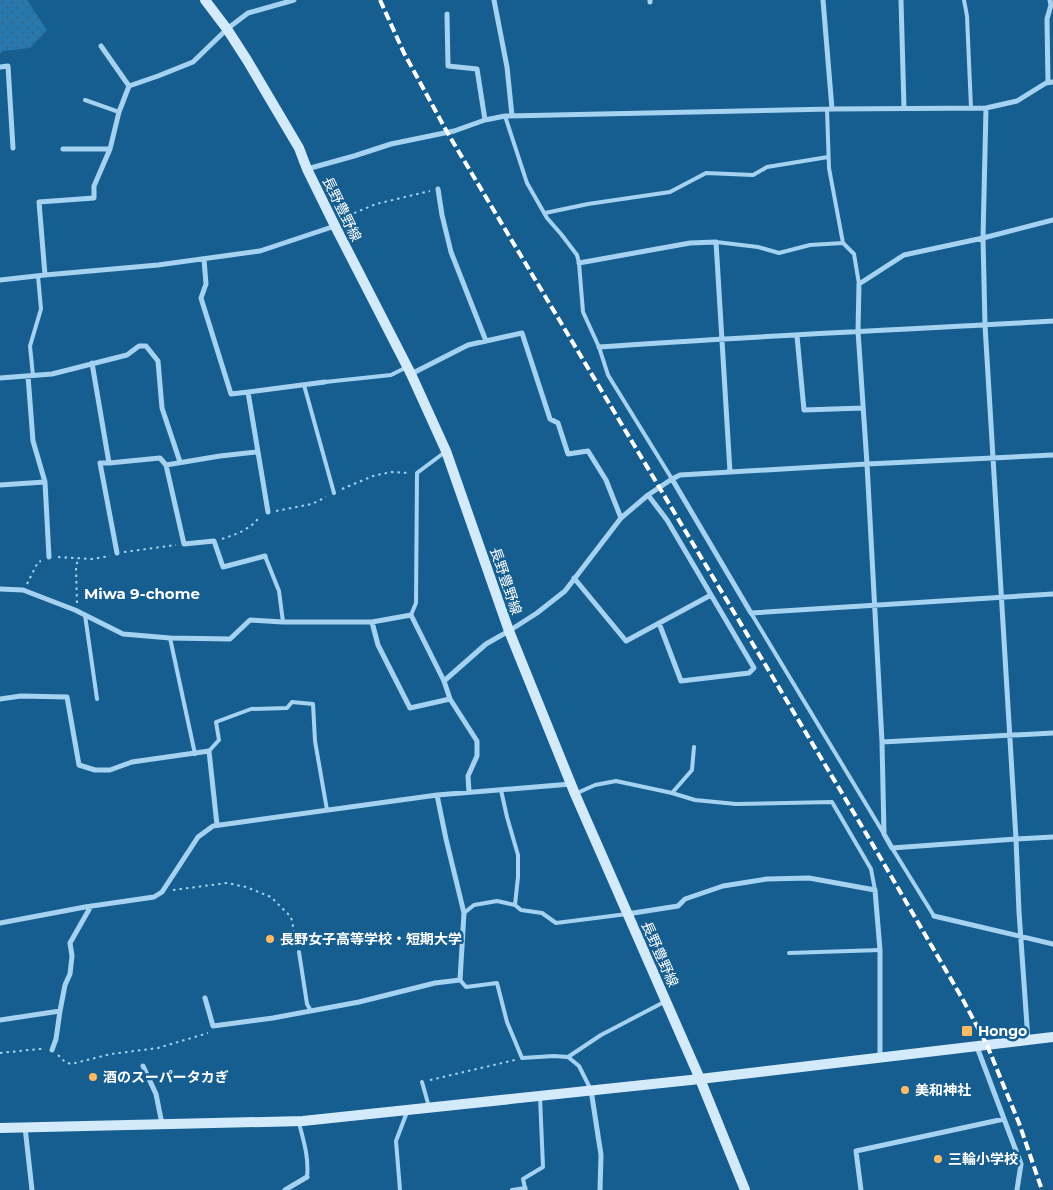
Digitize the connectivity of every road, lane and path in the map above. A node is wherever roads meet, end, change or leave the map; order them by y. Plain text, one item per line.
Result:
1 (205, 0) edge
2 (294, 0) edge
3 (494, 0) edge
4 (824, 0) edge
5 (901, 0) edge
6 (964, 0) edge
7 (1050, 0) edge
8 (447, 14) dead end
9 (227, 29) junction
10 (101, 46) dead end
11 (0, 67) edge
12 (1051, 82) edge
13 (129, 86) junction
14 (84, 100) dead end
15 (904, 108) junction
16 (971, 108) junction
17 (986, 108) junction
18 (829, 109) junction
19 (119, 112) junction
20 (506, 116) junction
21 (512, 116) junction
22 (485, 120) junction
23 (13, 148) dead end
24 (64, 149) dead end
25 (110, 149) junction
26 (828, 157) junction
27 (307, 169) junction
28 (438, 189) joint
29 (545, 213) junction
30 (1053, 220) edge
31 (334, 224) junction
32 (983, 238) junction
33 (716, 242) junction
34 (843, 243) junction
35 (204, 259) junction
36 (579, 263) junction
37 (45, 274) junction
38 (38, 276) junction
39 (0, 280) edge
40 (859, 284) junction
41 (1053, 321) edge
42 (985, 325) junction
43 (858, 331) junction
44 (797, 336) junction
45 (722, 338) junction
46 (486, 341) junction
47 (599, 347) junction
48 (92, 363) junction
49 (408, 370) junction
50 (30, 376) junction
51 (0, 378) edge
52 (325, 382) joint
53 (304, 385) junction
54 (248, 392) junction
55 (864, 408) junction
56 (257, 452) junction
57 (446, 452) junction
58 (1053, 455) edge
59 (994, 458) junction
60 (180, 462) junction
61 (109, 463) junction
62 (867, 464) junction
63 (166, 465) junction
64 (730, 472) junction
65 (417, 473) junction
66 (672, 479) junction
67 (45, 482) junction
68 (0, 485) edge
69 (334, 493) junction
70 (648, 495) junction
71 (268, 512) junction
72 (620, 518) junction
73 (214, 541) junction
74 (117, 553) dead end
75 (265, 556) joint
76 (49, 557) joint
77 (78, 559) dead end
78 (574, 578) junction
79 (0, 589) edge
80 (23, 590) junction
81 (1053, 594) edge
82 (711, 595) junction
83 (1002, 597) junction
84 (874, 605) junction
85 (76, 610) junction
86 (751, 613) junction
87 (85, 614) junction
88 (411, 614) junction
89 (283, 622) junction
90 (372, 622) junction
91 (659, 623) junction
92 (509, 631) junction
93 (170, 638) junction
94 (444, 681) junction
95 (0, 699) edge
96 (98, 699) dead end
97 (450, 700) junction
98 (1053, 733) edge
99 (1010, 735) junction
100 (882, 742) junction
101 (694, 747) dead end
102 (210, 752) junction
103 (195, 754) junction
104 (571, 784) junction
105 (500, 790) junction
106 (469, 792) junction
107 (672, 793) junction
108 (575, 794) junction
109 (437, 795) junction
110 (327, 810) junction
111 (217, 825) junction
112 (884, 834) junction
113 (1053, 837) edge
114 (1016, 838) junction
115 (892, 848) junction
116 (875, 890) junction
117 (162, 892) junction
118 (514, 904) junction
119 (91, 906) junction
120 (464, 913) junction
121 (627, 914) junction
122 (934, 916) joint
123 (0, 922) edge
124 (1020, 937) junction
125 (1053, 944) edge
126 (880, 950) junction
127 (299, 952) joint
128 (789, 953) dead end
129 (460, 980) junction
130 (204, 998) dead end
131 (666, 1001) junction
132 (60, 1011) junction
133 (311, 1011) junction
134 (0, 1020) edge
135 (213, 1026) junction
136 (1053, 1037) edge
137 (1028, 1040) junction
138 (977, 1046) junction
139 (52, 1050) junction
140 (0, 1053) edge
141 (568, 1056) junction
142 (880, 1057) junction
143 (522, 1058) junction
144 (142, 1066) dead end
145 (700, 1079) junction
146 (422, 1082) joint
147 (591, 1090) junction
148 (540, 1095) junction
149 (428, 1107) junction
150 (407, 1110) junction
151 (1004, 1119) junction
152 (298, 1121) junction
153 (162, 1124) junction
154 (25, 1127) junction
155 (0, 1128) edge
156 (307, 1178) joint
157 (525, 1189) edge
158 (32, 1190) edge
159 (285, 1190) edge
160 (400, 1190) edge
161 (512, 1190) edge
162 (600, 1190) edge
163 (745, 1190) edge
164 (861, 1190) edge
165 (1017, 1190) edge

1 - 9 main road, 長野豊野線
2 - 9 street
3 - 21 street
4 - 18 street
5 - 15 street
6 - 16 lane
7 - 12 street
8 - 22 street
9 - 13 street
9 - 27 main road, 長野豊野線
10 - 13 street
11 - 23 street
12 - 17 street
13 - 19 street
14 - 19 lane
15 - 16 street
15 - 18 street
16 - 17 street
17 - 32 street
18 - 21 street
18 - 26 lane
19 - 25 street
20 - 21 street
20 - 22 street
20 - 29 lane
22 - 27 street
24 - 25 street
25 - 37 street
26 - 29 lane
26 - 34 lane
27 - 31 main road, 長野豊野線
28 - 31 path
28 - 46 street
29 - 36 lane
30 - 32 street
31 - 35 street
31 - 49 main road, 長野豊野線
32 - 40 street
32 - 42 street
33 - 34 lane
33 - 36 street
33 - 45 street
34 - 40 lane
35 - 37 street
35 - 54 street
36 - 47 lane
37 - 38 street
38 - 39 street
38 - 50 lane
40 - 43 street
41 - 42 street
42 - 43 street
42 - 59 street
43 - 44 street
43 - 55 street
44 - 45 street
44 - 55 street
45 - 47 street
45 - 64 street
46 - 49 street
46 - 72 street
47 - 66 lane
48 - 50 street
48 - 60 street
48 - 61 street
49 - 52 lane
49 - 57 main road, 長野豊野線
50 - 51 street
50 - 67 street
52 - 53 street
53 - 54 street
53 - 69 lane
54 - 56 street
55 - 62 street
56 - 60 street
56 - 71 street
57 - 65 lane
57 - 92 main road, 長野豊野線
58 - 59 street
59 - 62 street
59 - 83 street
60 - 63 street
61 - 63 street
61 - 74 street
62 - 64 street
62 - 84 street
63 - 73 street
64 - 66 street
65 - 69 path
65 - 88 lane
66 - 70 street
66 - 86 street
67 - 68 street
67 - 76 street
69 - 71 path
70 - 72 street
70 - 82 street
71 - 73 path
72 - 78 street
73 - 75 street
75 - 89 lane
76 - 80 path
77 - 85 path
78 - 91 street
78 - 92 street
79 - 80 street
80 - 85 street
81 - 83 street
82 - 91 street
82 - 91 street
83 - 84 street
83 - 99 street
84 - 86 street
84 - 100 street
85 - 87 street
86 - 112 lane
87 - 93 street
87 - 96 lane
88 - 90 street
88 - 94 street
89 - 90 street
89 - 93 street
90 - 97 street
92 - 94 street
92 - 104 main road, 長野豊野線
93 - 103 lane
94 - 97 street
95 - 103 street
97 - 106 street
98 - 99 street
99 - 100 street
99 - 114 street
100 - 112 street
101 - 107 lane
102 - 103 street
102 - 110 lane
102 - 111 street
104 - 105 street
104 - 108 main road, 長野豊野線
105 - 106 street
105 - 118 lane
106 - 109 street
107 - 108 lane
107 - 116 lane
108 - 121 main road, 長野豊野線
109 - 110 street
109 - 120 street
110 - 111 street
111 - 117 street
112 - 115 street
113 - 114 street
114 - 115 street
114 - 124 street
115 - 122 lane
116 - 121 street
116 - 126 street
117 - 119 street
117 - 127 path
118 - 120 lane
118 - 121 lane
119 - 123 street
119 - 132 street
120 - 129 street
121 - 131 main road, 長野豊野線
122 - 124 street
124 - 125 street
124 - 137 street
126 - 128 lane
126 - 142 street
127 - 133 lane
129 - 133 street
129 - 143 lane
130 - 135 street
131 - 141 lane
131 - 145 main road, 長野豊野線
132 - 134 street
132 - 139 street
133 - 135 street
135 - 139 path
136 - 137 main road
137 - 138 main road
138 - 142 main road
138 - 151 street
139 - 140 path
141 - 143 lane
141 - 147 lane
142 - 145 main road
143 - 146 path
144 - 153 street
145 - 147 main road
145 - 163 main road, 長野豊野線
146 - 149 lane
147 - 148 main road
147 - 162 street
148 - 149 main road
148 - 157 lane
149 - 150 main road
150 - 152 main road
150 - 160 lane
151 - 164 street
151 - 165 street
152 - 153 main road
152 - 156 lane
153 - 154 main road
154 - 155 main road
154 - 158 street
156 - 159 street
157 - 161 lane

